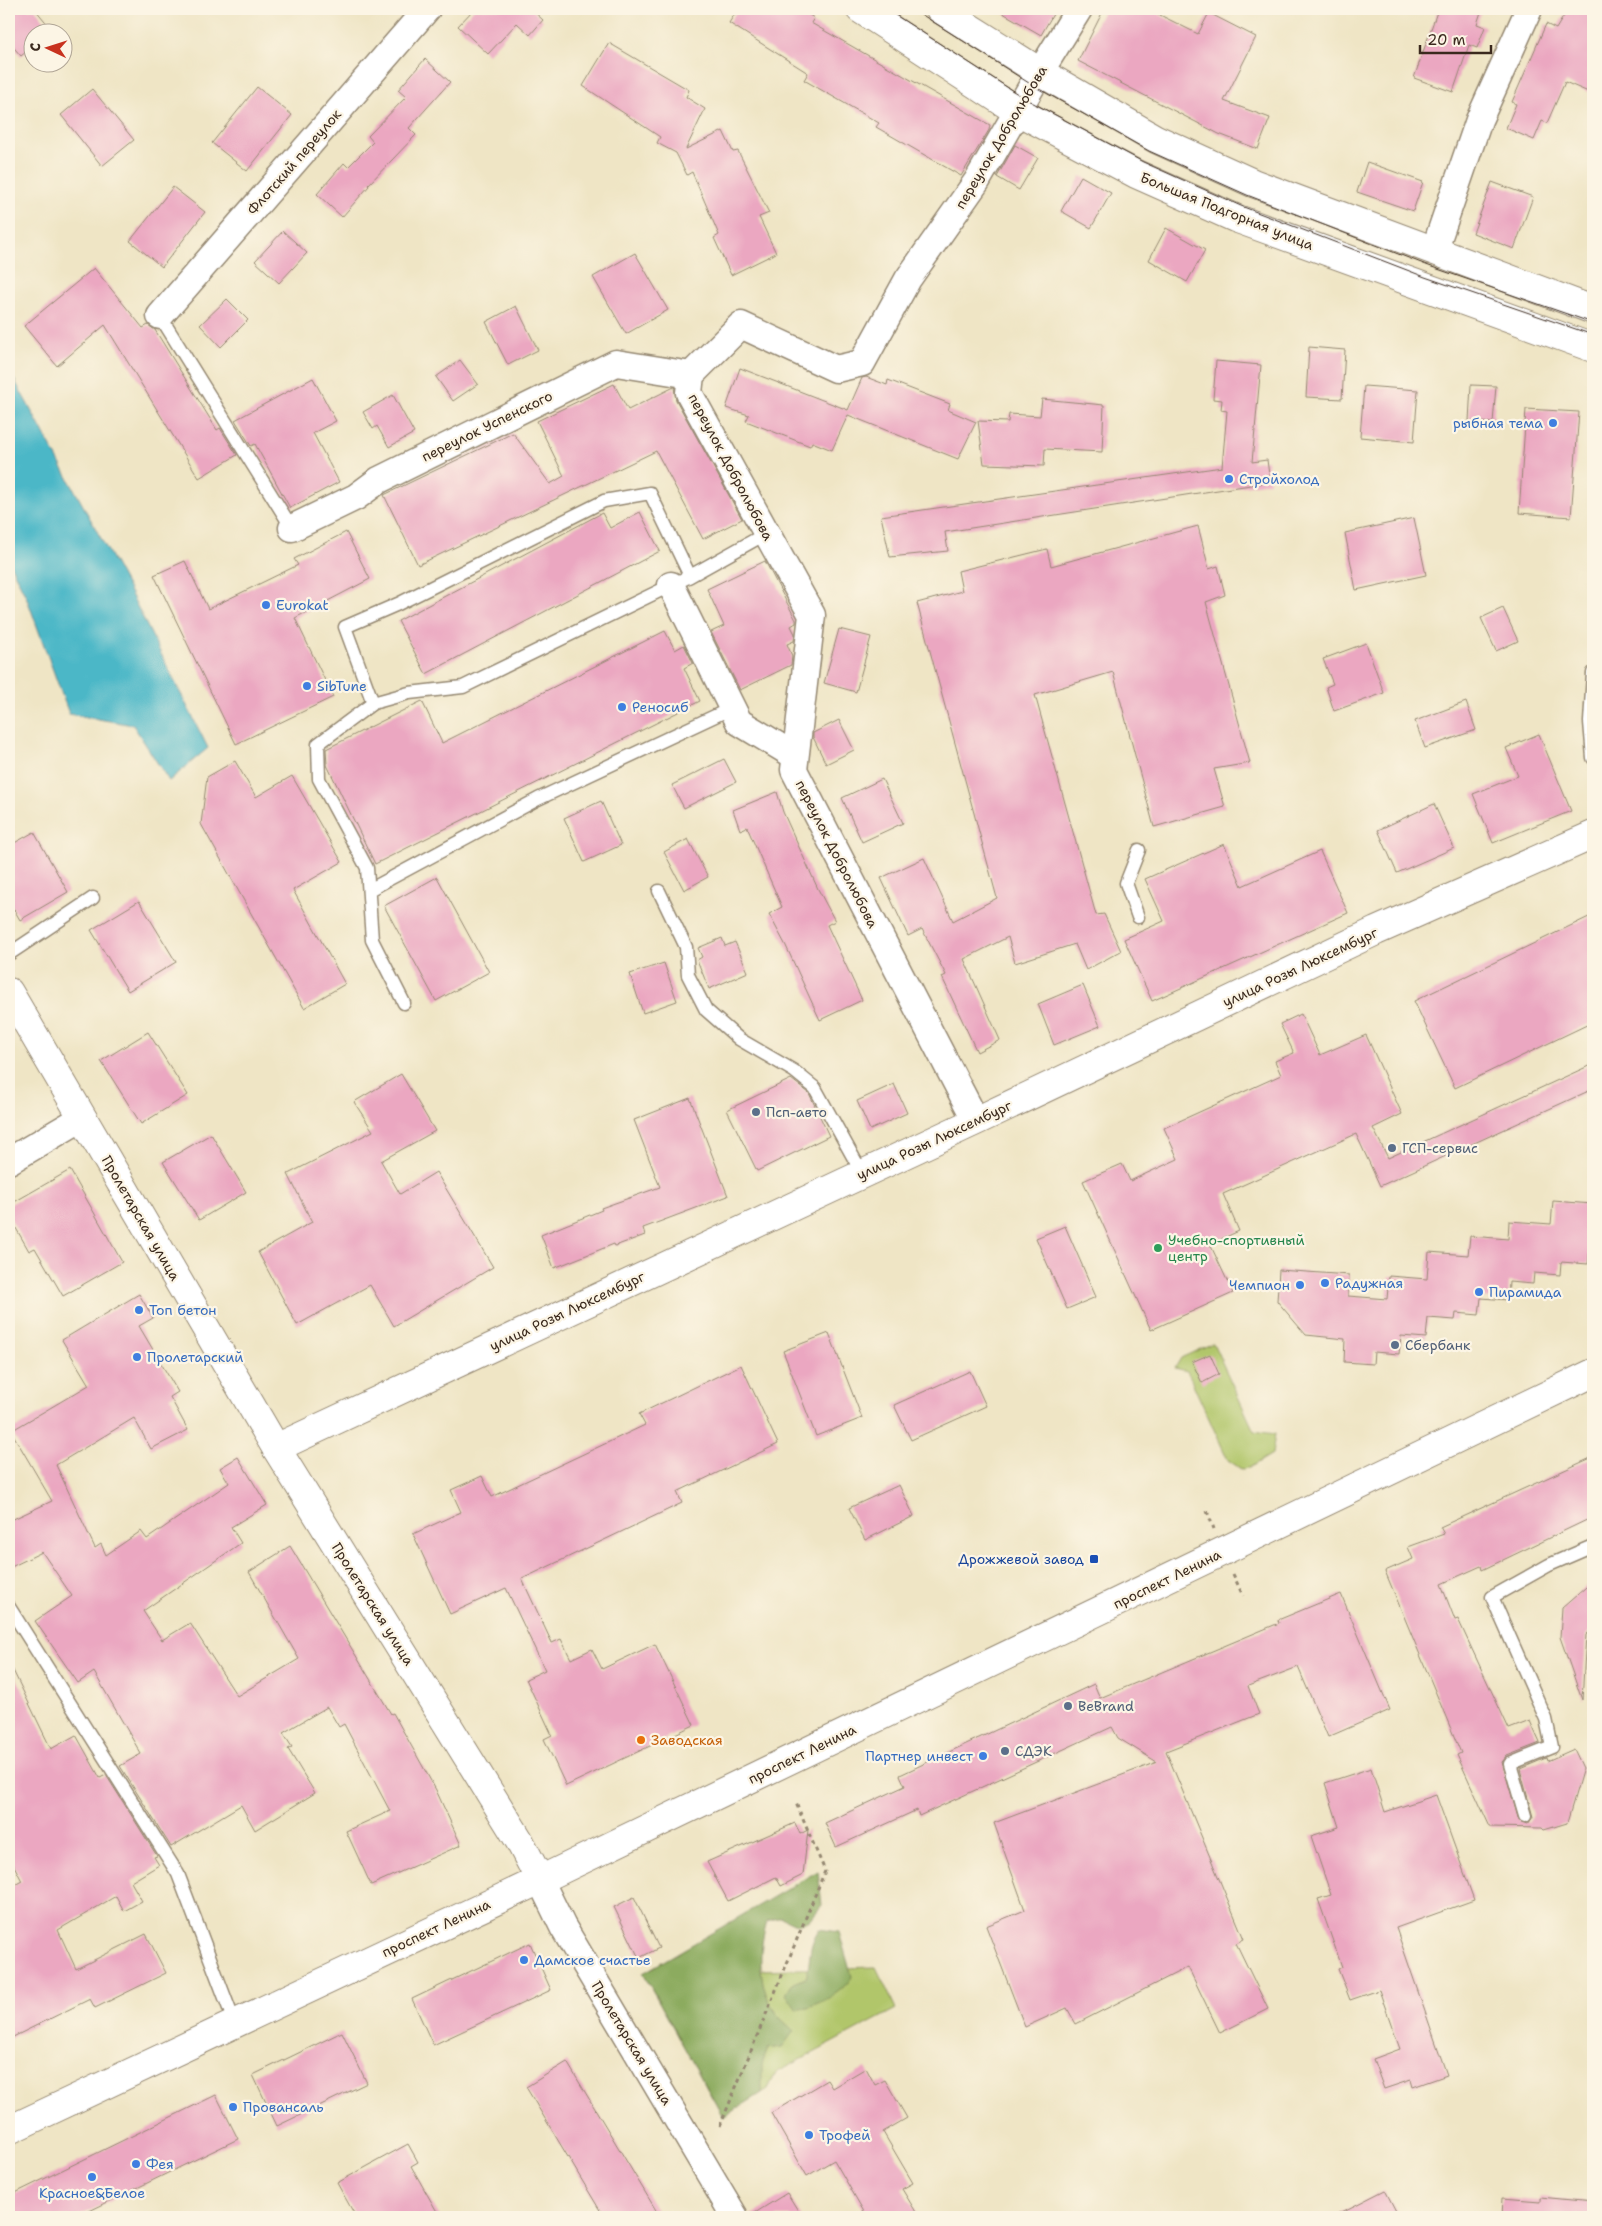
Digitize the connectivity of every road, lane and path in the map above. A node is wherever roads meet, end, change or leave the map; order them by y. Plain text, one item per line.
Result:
1 (427, 9) edge
2 (860, 9) edge
3 (940, 9) edge
4 (1079, 9) edge
5 (1529, 9) edge
6 (1040, 72) junction
7 (1017, 111) junction
8 (1434, 251) junction
9 (1593, 310) edge
10 (160, 316) joint
11 (1593, 348) edge
12 (691, 375) junction
13 (292, 528) joint
14 (767, 533) junction
15 (680, 580) junction
16 (1593, 673) edge
17 (373, 703) junction
18 (732, 708) junction
19 (795, 756) junction
20 (1593, 758) edge
21 (1593, 835) edge
22 (1139, 850) dead end
23 (369, 890) junction
24 (659, 891) dead end
25 (93, 898) dead end
26 (1138, 917) dead end
27 (9, 954) edge
28 (9, 992) edge
29 (404, 1003) dead end
30 (82, 1118) junction
31 (976, 1121) junction
32 (9, 1161) edge
33 (862, 1174) junction
34 (1593, 1374) edge
35 (276, 1448) junction
36 (1207, 1511) dead end
37 (1214, 1529) dead end
38 (1593, 1546) edge
39 (1234, 1576) dead end
40 (1243, 1596) dead end
41 (9, 1607) edge
42 (796, 1803) dead end
43 (1525, 1816) dead end
44 (540, 1880) junction
45 (234, 2024) junction
46 (720, 2126) dead end
47 (9, 2130) edge
48 (736, 2217) edge

1 - 10 street, Флотский переулок
2 - 7 main road, Большая Подгорная улица
3 - 6 main road
4 - 6 street, переулок Добролюбова
5 - 8 street
6 - 7 street, переулок Добролюбова
6 - 8 main road
7 - 11 main road, Большая Подгорная улица
7 - 12 street, переулок Добролюбова
8 - 9 main road
10 - 13 lane
12 - 13 street, переулок Успенского
12 - 14 street, переулок Добролюбова
14 - 15 lane
14 - 19 street, переулок Добролюбова
15 - 17 lane
15 - 17 lane
15 - 18 street
16 - 20 lane
17 - 23 lane
18 - 19 street
18 - 23 lane
19 - 31 street, переулок Добролюбова
21 - 31 main road, улица Розы Люксембург
22 - 26 lane
23 - 29 lane
24 - 33 lane
25 - 27 lane
28 - 30 main road, Пролетарская улица
30 - 32 street
30 - 35 main road, Пролетарская улица
31 - 33 main road, улица Розы Люксембург
33 - 35 main road, улица Розы Люксембург
34 - 44 main road, проспект Ленина
35 - 44 main road, Пролетарская улица
36 - 37 path
38 - 43 lane
39 - 40 path
41 - 45 lane
42 - 46 path
44 - 45 main road, проспект Ленина
44 - 48 street, Пролетарская улица
45 - 47 main road, проспект Ленина

